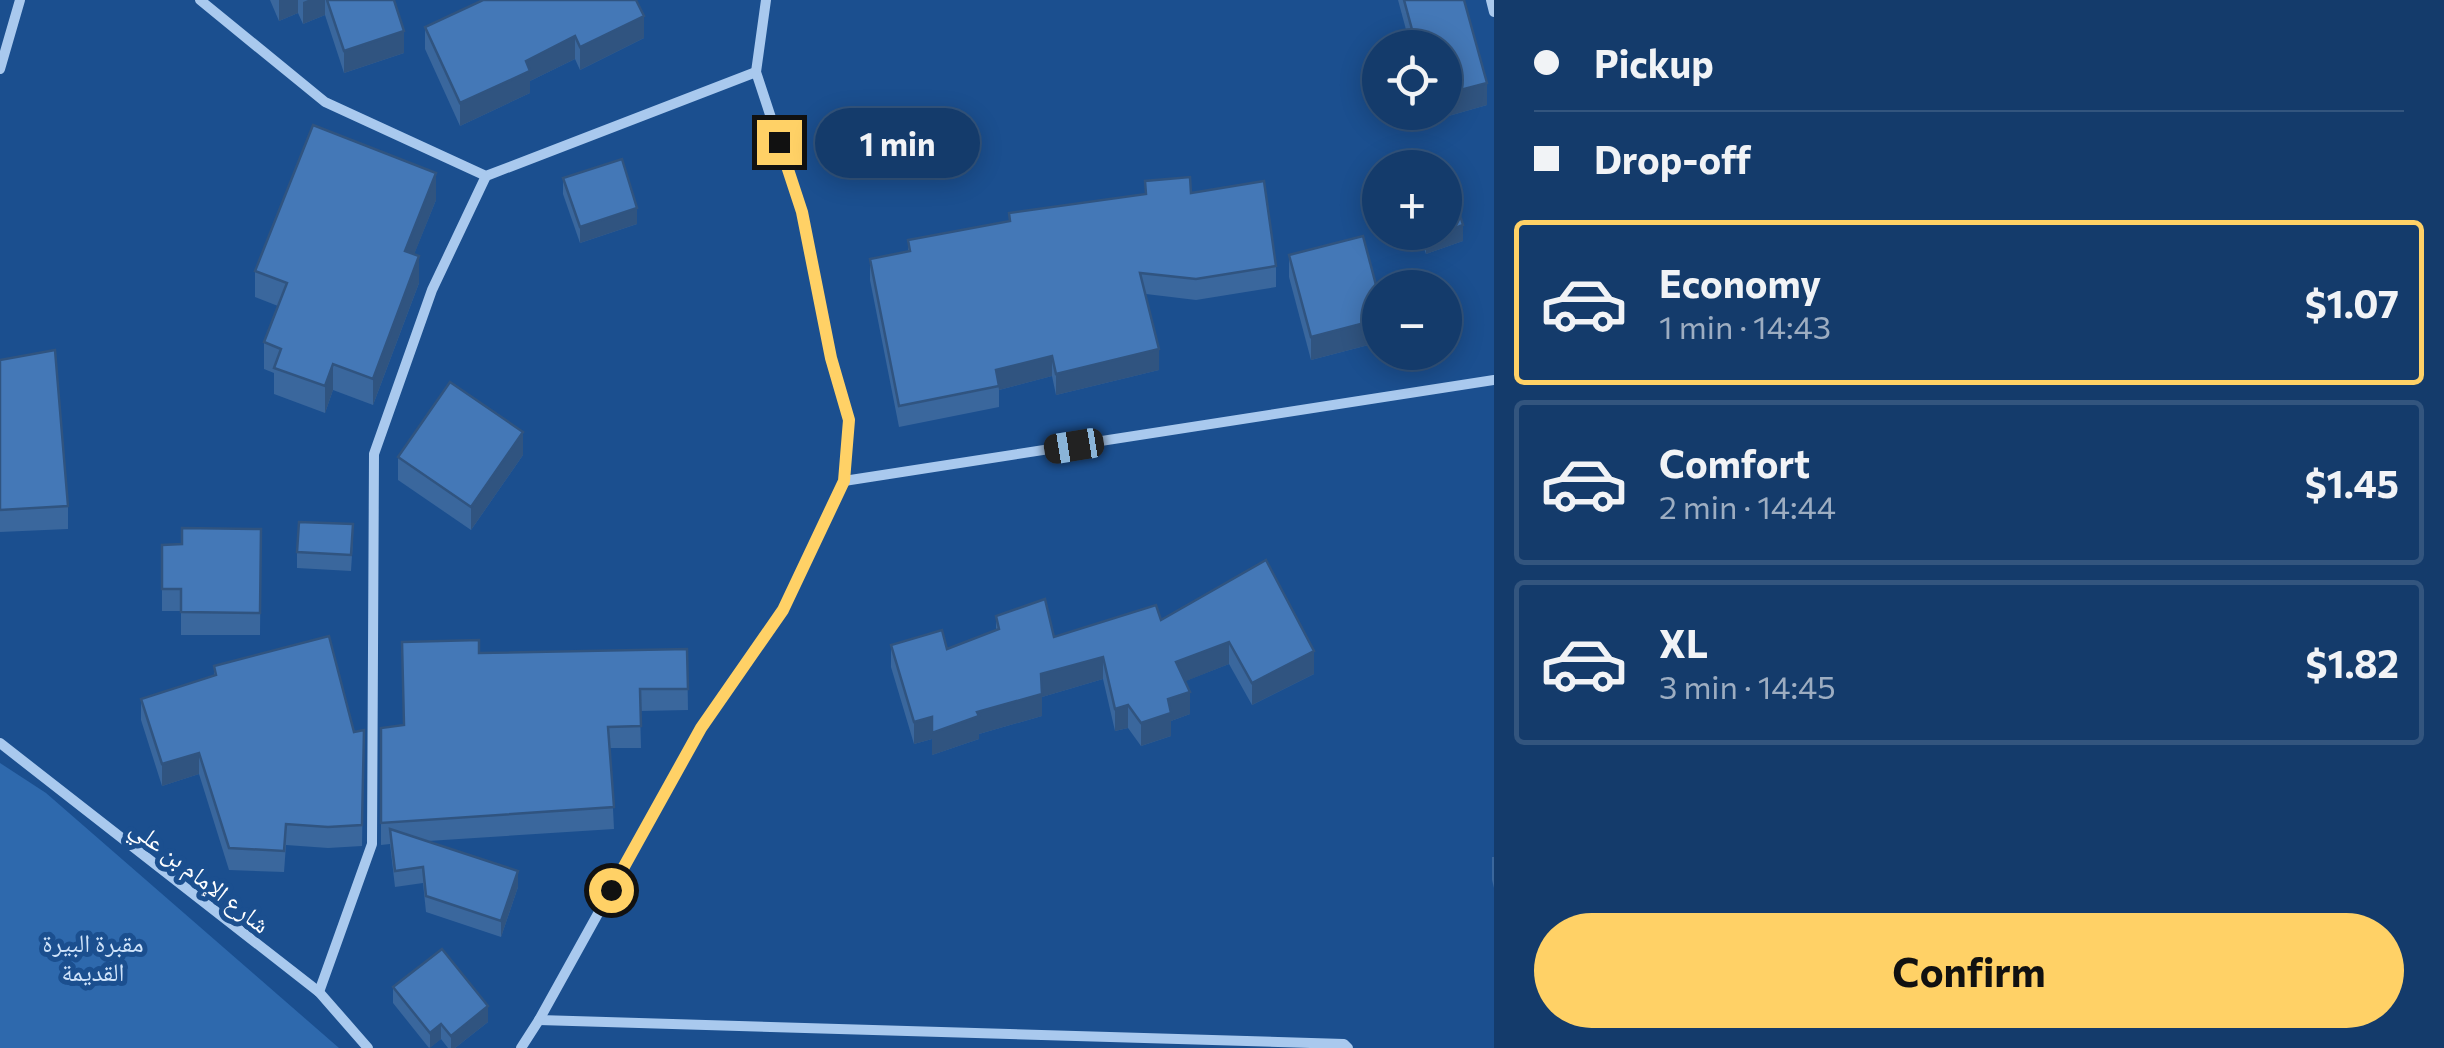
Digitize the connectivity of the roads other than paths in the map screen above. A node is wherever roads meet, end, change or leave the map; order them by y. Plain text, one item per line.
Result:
1 (20, 0) edge
2 (200, 0) edge
3 (766, 0) edge
4 (1491, 0) edge
5 (1494, 12) edge
6 (0, 70) edge
7 (756, 72) junction
8 (486, 176) junction
9 (1494, 380) edge
10 (844, 481) junction
11 (0, 743) edge
12 (318, 992) junction
13 (539, 1020) junction
14 (368, 1048) edge
15 (520, 1048) edge
16 (1348, 1048) edge

1 - 6 street
2 - 8 street
3 - 7 street
4 - 5 street
7 - 8 street
7 - 10 street
8 - 12 street
9 - 10 street
10 - 13 street
11 - 12 street, شارع الإمام بن علي
12 - 14 street, شارع الإمام بن علي
13 - 15 street
13 - 16 street

